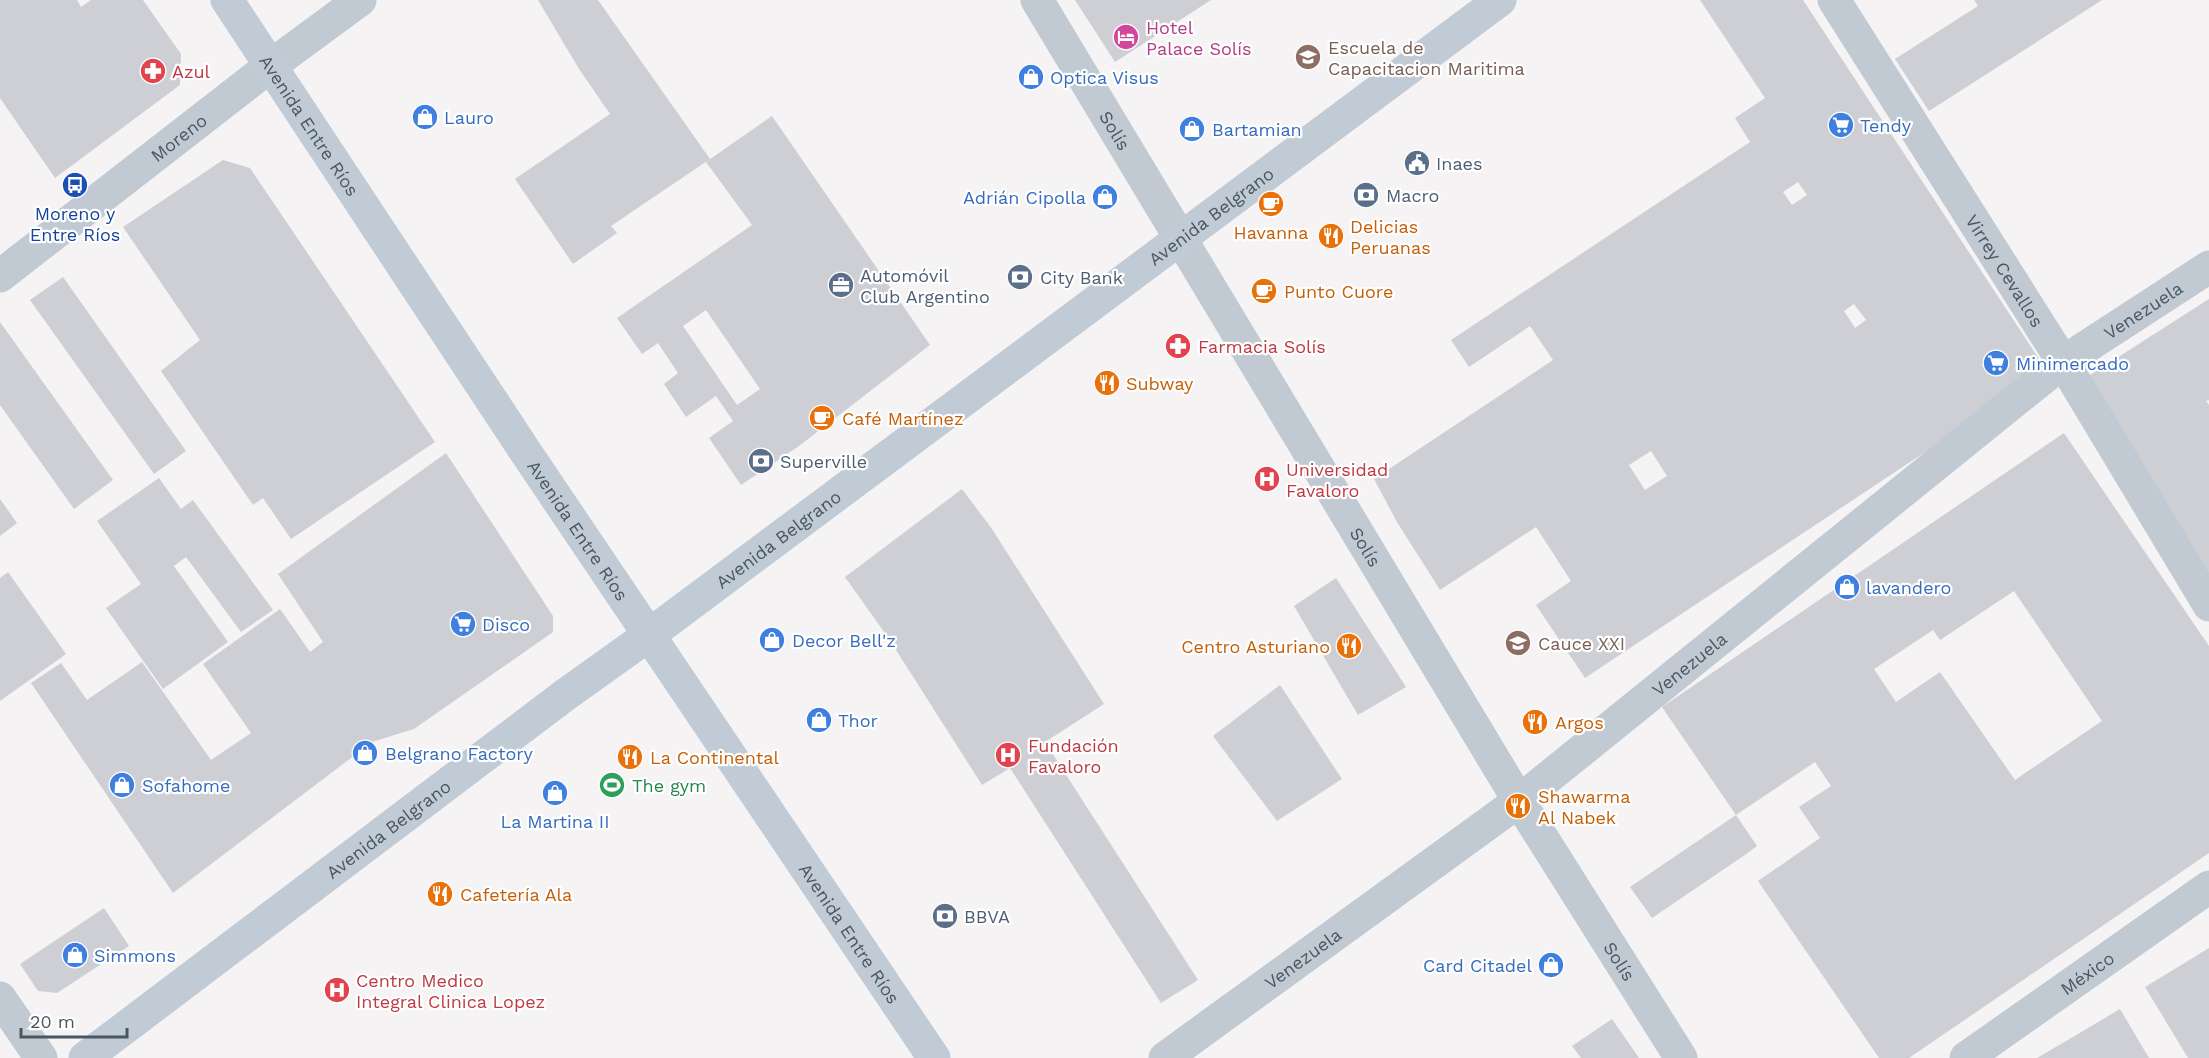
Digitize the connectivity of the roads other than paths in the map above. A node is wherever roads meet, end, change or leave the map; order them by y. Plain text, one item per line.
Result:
1 (226, 0) edge
2 (360, 0) edge
3 (1037, 0) edge
4 (1500, 0) edge
5 (1834, 0) edge
6 (269, 67) junction
7 (1182, 238) junction
8 (2209, 267) edge
9 (0, 276) edge
10 (2063, 362) junction
11 (2209, 605) edge
12 (649, 635) junction
13 (1520, 801) junction
14 (2209, 888) edge
15 (0, 998) edge
16 (41, 1058) edge
17 (85, 1058) edge
18 (934, 1058) edge
19 (1165, 1058) edge
20 (1681, 1058) edge
21 (1966, 1058) edge

1 - 6 main road, Avenida Entre Ríos
2 - 6 street, Moreno
3 - 7 street, Solís
4 - 7 main road, Avenida Belgrano
5 - 10 street, Virrey Cevallos
6 - 9 street, Moreno
6 - 12 main road, Avenida Entre Ríos
7 - 12 main road, Avenida Belgrano
7 - 13 street, Solís
8 - 10 street, Venezuela
10 - 11 street, Virrey Cevallos
10 - 13 street, Venezuela
12 - 17 main road, Avenida Belgrano
12 - 18 main road, Avenida Entre Ríos
13 - 19 street, Venezuela
13 - 20 street, Solís
14 - 21 street, México
15 - 16 street

